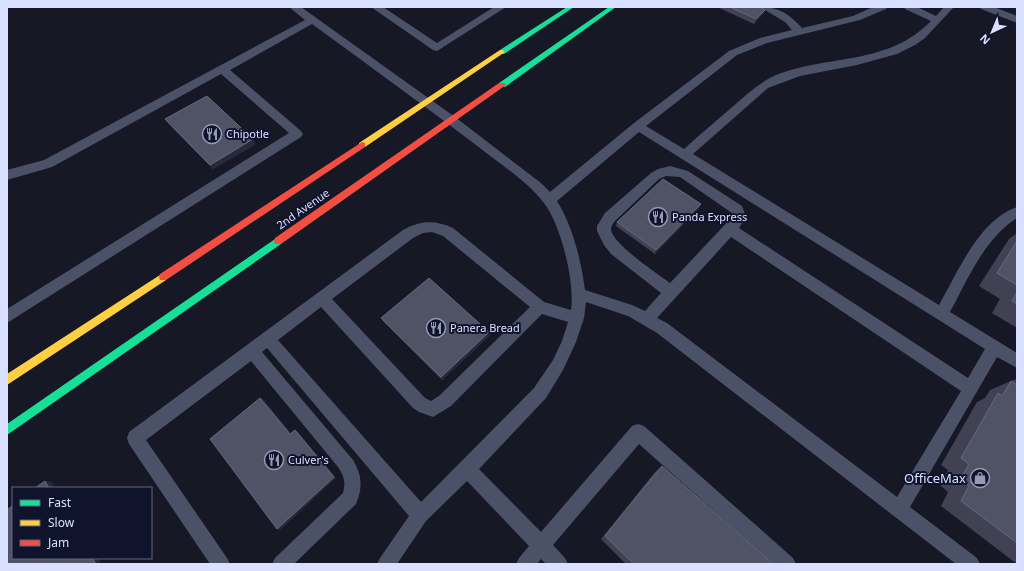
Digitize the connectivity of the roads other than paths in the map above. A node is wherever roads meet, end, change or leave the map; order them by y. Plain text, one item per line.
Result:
1 (294, 7) edge
2 (376, 7) edge
3 (501, 7) edge
4 (571, 7) edge
5 (613, 7) edge
6 (764, 7) edge
7 (882, 7) edge
8 (909, 7) edge
9 (949, 7) edge
10 (985, 7) edge
11 (312, 20) junction
12 (937, 20) junction
13 (1017, 20) edge
14 (800, 32) junction
15 (222, 69) junction
16 (426, 103) junction
17 (451, 120) junction
18 (638, 126) junction
19 (685, 155) junction
20 (7, 175) edge
21 (549, 200) junction
22 (1017, 212) edge
23 (730, 229) junction
24 (671, 292) junction
25 (579, 294) junction
26 (322, 298) junction
27 (540, 307) junction
28 (940, 314) junction
29 (7, 317) edge
30 (577, 318) junction
31 (647, 318) junction
32 (268, 339) junction
33 (994, 347) junction
34 (252, 351) junction
35 (1017, 361) edge
36 (7, 380) edge
37 (970, 388) junction
38 (7, 430) edge
39 (467, 470) junction
40 (900, 508) junction
41 (420, 515) junction
42 (541, 545) junction
43 (221, 564) edge
44 (281, 564) edge
45 (386, 564) edge
46 (525, 564) edge
47 (559, 564) edge
48 (787, 564) edge
49 (971, 564) edge

1 - 11 lane
2 - 3 lane
4 - 16 main road, 2nd Avenue
5 - 17 main road, 2nd Avenue
6 - 14 lane
7 - 14 lane
8 - 12 lane
9 - 12 lane
10 - 13 lane
11 - 15 lane
11 - 16 lane
12 - 19 lane
14 - 18 lane
15 - 20 lane
15 - 29 lane
16 - 17 lane
16 - 36 main road, 2nd Avenue
17 - 21 lane
17 - 38 main road, 2nd Avenue
18 - 19 lane
18 - 21 lane
19 - 28 lane
21 - 25 lane
22 - 28 lane
23 - 24 lane
23 - 24 lane
23 - 37 lane
24 - 31 lane
25 - 30 lane
25 - 31 lane
26 - 27 lane
26 - 27 lane
26 - 32 lane
27 - 30 lane
28 - 33 lane
30 - 39 lane
31 - 40 lane
32 - 34 lane
32 - 41 lane
33 - 35 lane
33 - 37 lane
34 - 43 lane
34 - 44 lane
37 - 40 lane
39 - 41 lane
39 - 42 lane
40 - 49 lane
41 - 45 lane
42 - 46 lane
42 - 47 lane
42 - 48 lane

